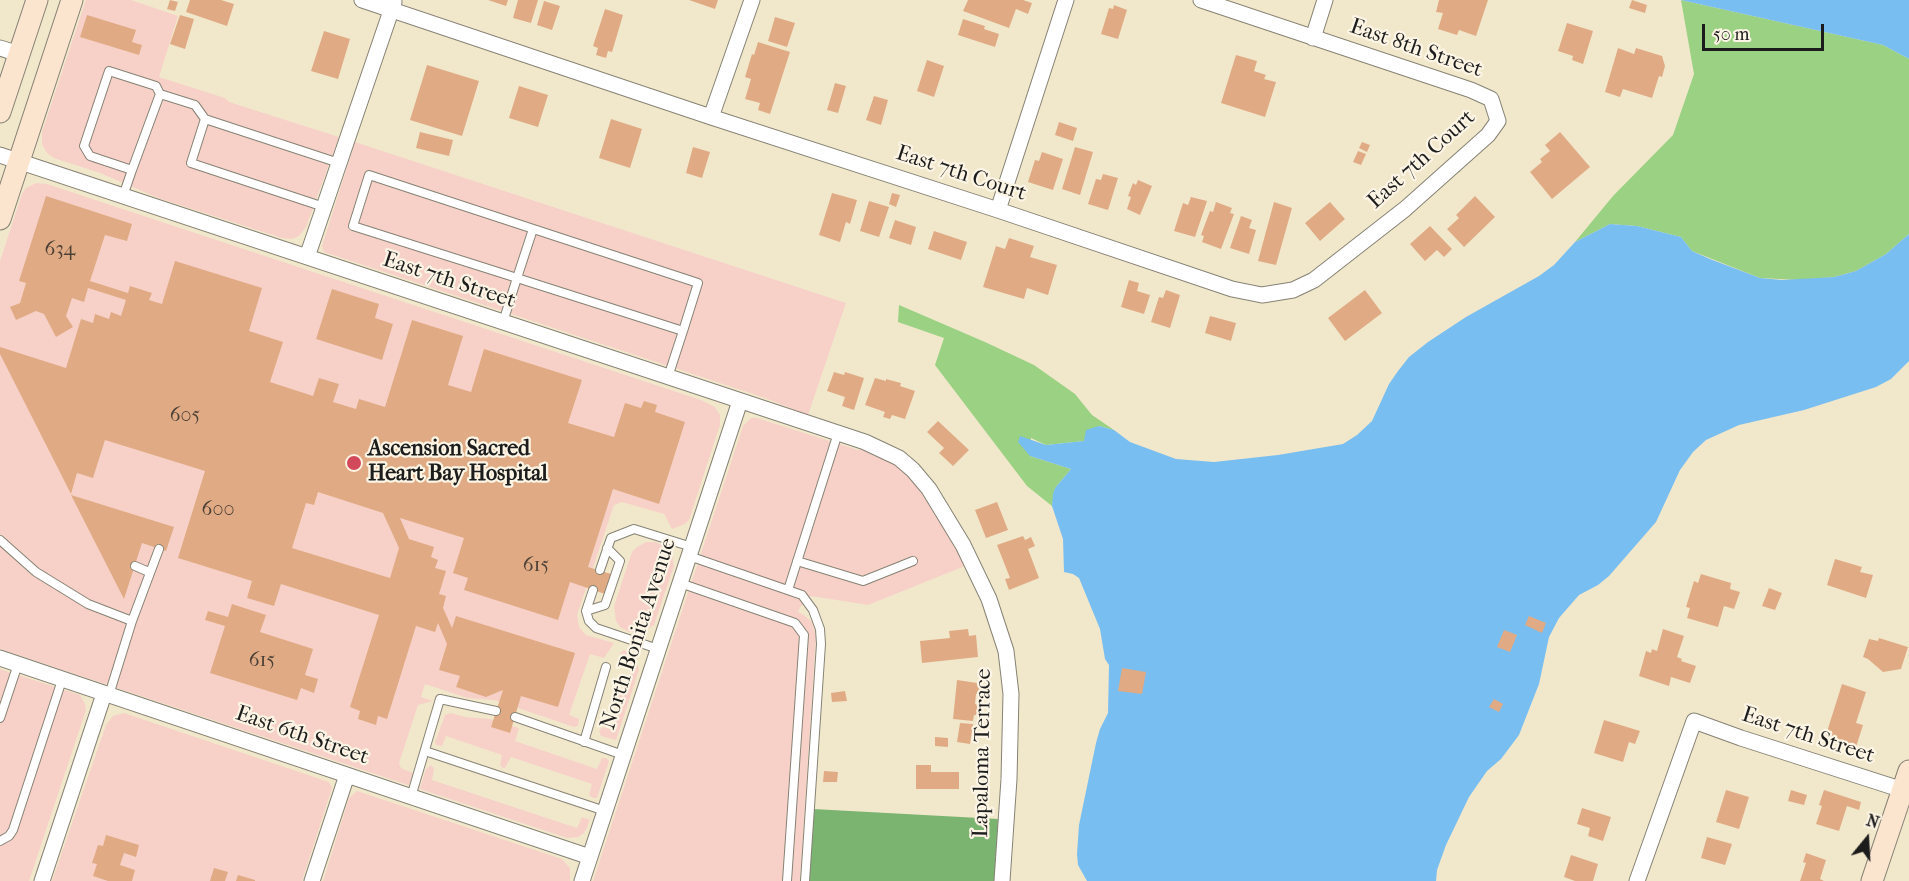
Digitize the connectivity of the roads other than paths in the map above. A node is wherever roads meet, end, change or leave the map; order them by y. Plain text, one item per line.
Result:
1 (37, 0) edge
2 (362, 0) edge
3 (752, 0) edge
4 (1066, 0) edge
5 (1201, 0) edge
6 (1325, 0) edge
7 (72, 1) edge
8 (393, 5) edge
9 (1313, 38) junction
10 (9, 51) edge
11 (160, 94) junction
12 (0, 112) edge
13 (711, 117) junction
14 (205, 119) junction
15 (1498, 121) joint
16 (10, 158) edge
17 (339, 163) junction
18 (132, 170) junction
19 (123, 196) junction
20 (324, 207) junction
21 (998, 210) junction
22 (0, 219) edge
23 (533, 229) junction
24 (307, 257) junction
25 (517, 278) junction
26 (503, 322) junction
27 (683, 331) junction
28 (668, 377) junction
29 (740, 401) junction
30 (838, 433) junction
31 (883, 449) joint
32 (0, 540) edge
33 (607, 548) junction
34 (159, 549) dead end
35 (690, 552) junction
36 (797, 561) junction
37 (913, 561) dead end
38 (135, 566) dead end
39 (600, 570) dead end
40 (149, 572) junction
41 (680, 584) junction
42 (593, 590) dead end
43 (788, 590) junction
44 (586, 612) junction
45 (132, 621) junction
46 (658, 649) junction
47 (0, 658) edge
48 (18, 664) junction
49 (606, 667) dead end
50 (63, 680) junction
51 (107, 694) junction
52 (496, 711) dead end
53 (515, 717) dead end
54 (0, 718) edge
55 (584, 742) junction
56 (424, 751) junction
57 (623, 755) junction
58 (347, 775) junction
59 (1907, 785) edge
60 (411, 797) junction
61 (605, 811) junction
62 (0, 841) edge
63 (590, 857) junction
64 (42, 881) edge
65 (312, 881) edge
66 (582, 881) edge
67 (787, 881) edge
68 (805, 881) edge
69 (1002, 881) edge
70 (1637, 881) edge
71 (1872, 881) edge

1 - 10 main road
2 - 8 street, East 7th Court
3 - 13 street
4 - 21 street
5 - 9 street, East 8th Street
6 - 9 street
7 - 16 main road
8 - 13 street, East 7th Court
8 - 17 street
9 - 15 street, East 8th Street
10 - 12 main road
11 - 14 lane
11 - 18 lane
11 - 18 lane
13 - 21 street, East 7th Court
14 - 17 lane
14 - 20 lane
15 - 21 street, East 7th Court
16 - 19 street, East 7th Street
16 - 22 main road
17 - 20 street
18 - 19 lane
19 - 24 street, East 7th Street
20 - 24 street
23 - 25 lane
23 - 25 lane
23 - 27 lane
24 - 26 street, East 7th Street
25 - 26 lane
25 - 27 lane
26 - 28 street, East 7th Street
27 - 28 lane
28 - 29 street, East 7th Street
29 - 30 street, East 7th Street
29 - 35 street, North Bonita Avenue
30 - 31 street, East 7th Street
30 - 36 lane
31 - 69 street, Lapaloma Terrace
32 - 45 lane
33 - 35 lane
33 - 39 lane
33 - 44 lane
34 - 40 lane
35 - 41 street, North Bonita Avenue
35 - 43 lane
36 - 37 lane
36 - 43 lane
38 - 40 lane
40 - 45 lane
41 - 46 street, North Bonita Avenue
41 - 67 lane
42 - 44 lane
43 - 68 lane
44 - 46 lane
45 - 51 lane
46 - 57 street, North Bonita Avenue
47 - 48 street, East 6th Street
48 - 50 street, East 6th Street
48 - 54 lane
49 - 55 lane
50 - 51 street, East 6th Street
50 - 62 lane
51 - 58 street, East 6th Street
51 - 64 street
52 - 56 lane
53 - 55 lane
55 - 57 lane
56 - 60 lane
56 - 61 lane
57 - 61 street, North Bonita Avenue
58 - 60 street, East 6th Street
58 - 65 street
59 - 70 street, East 7th Street
59 - 71 main road
60 - 63 street, East 6th Street
61 - 63 street, North Bonita Avenue
63 - 66 street, North Bonita Avenue

